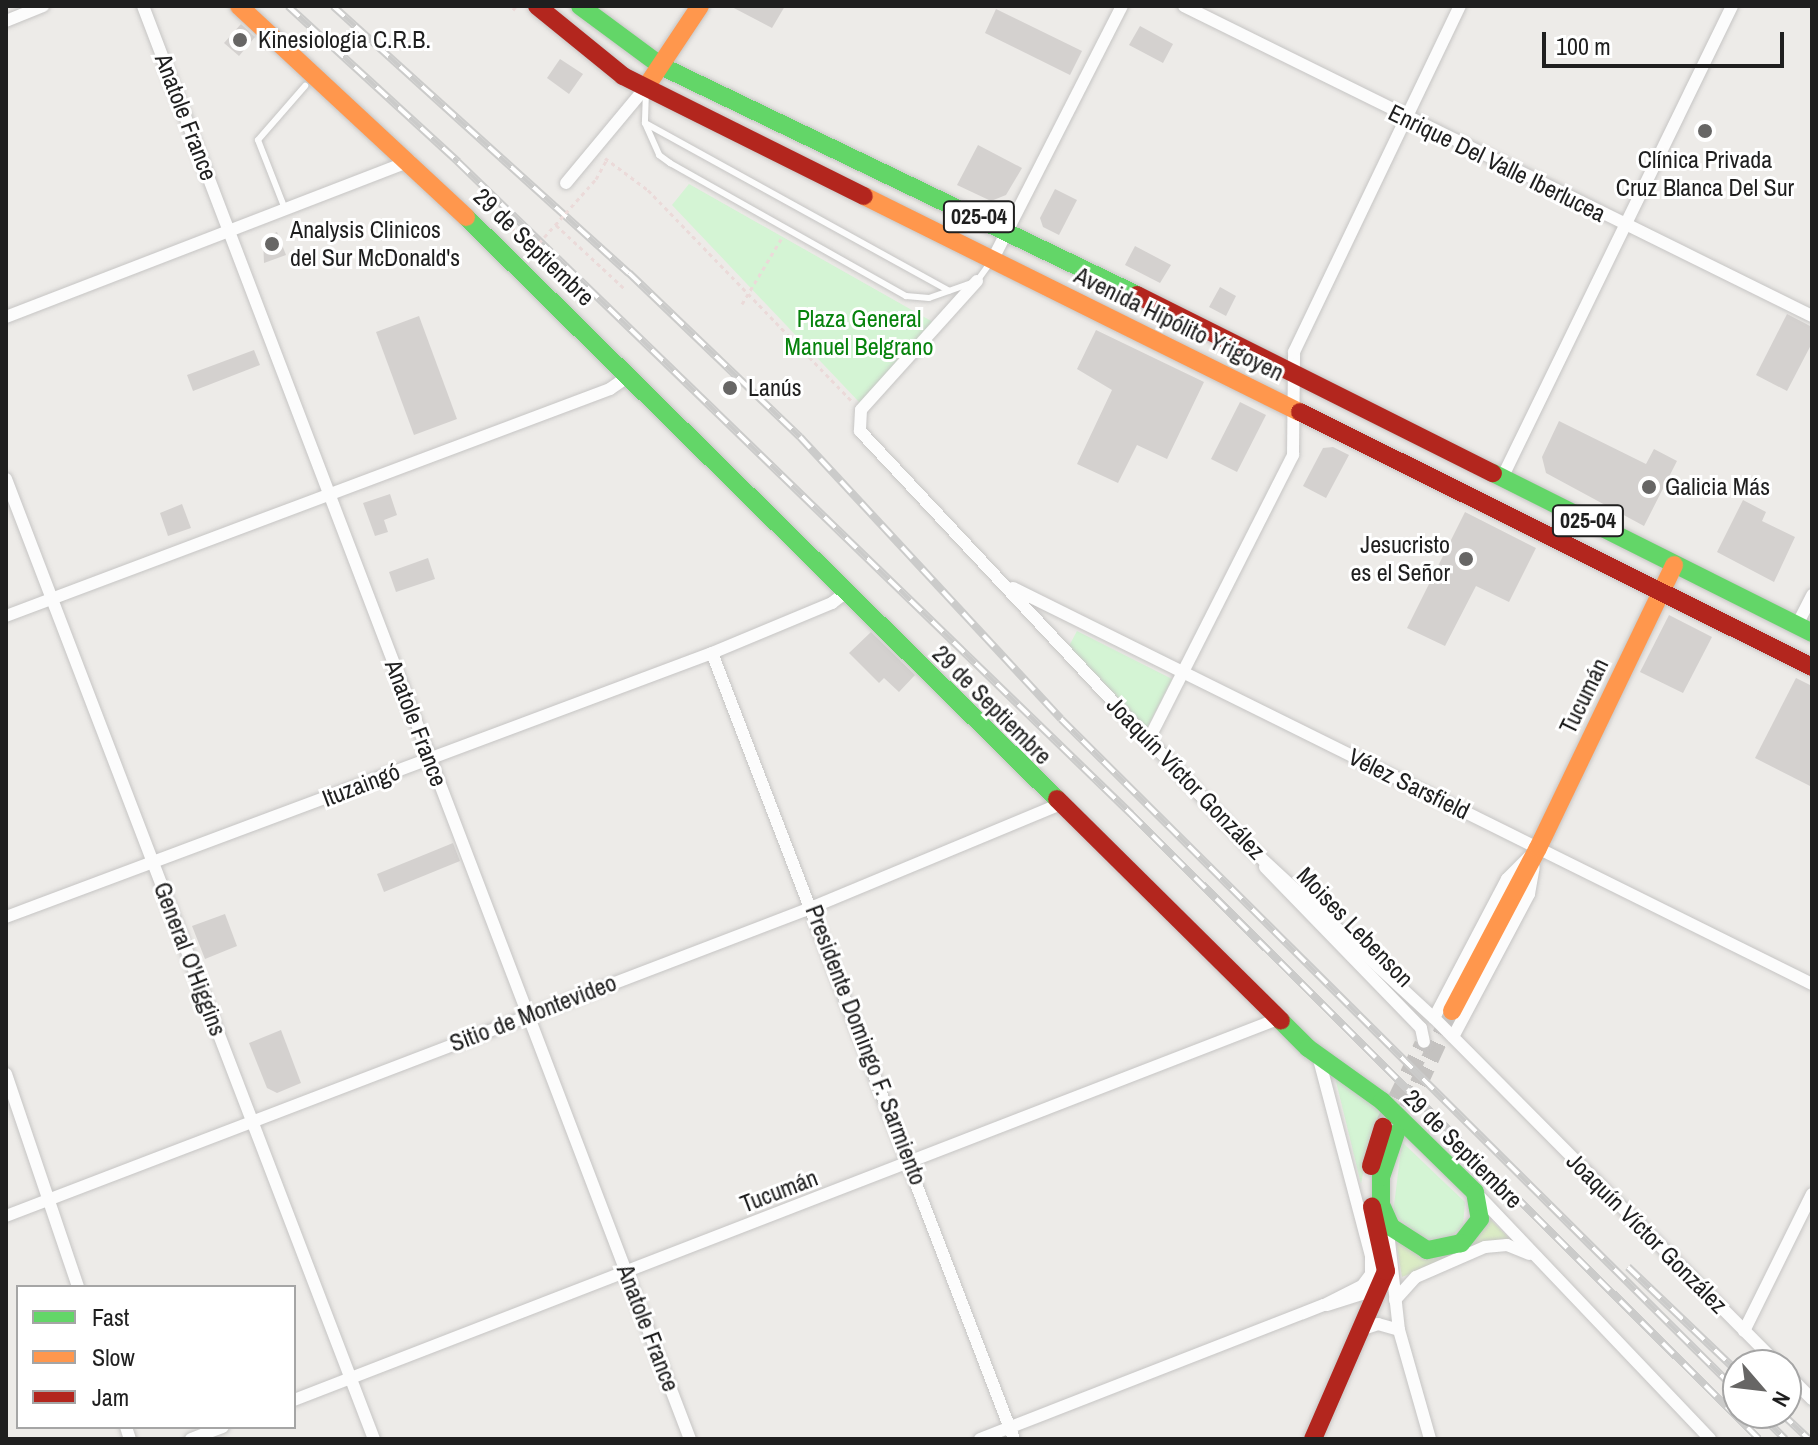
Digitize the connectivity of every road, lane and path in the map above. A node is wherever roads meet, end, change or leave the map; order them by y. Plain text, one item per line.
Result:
1 (43, 6) edge
2 (143, 6) edge
3 (239, 6) edge
4 (537, 6) edge
5 (580, 6) edge
6 (700, 6) edge
7 (1122, 6) edge
8 (1184, 6) edge
9 (1460, 6) edge
10 (1732, 6) edge
11 (6, 21) edge
12 (661, 66) junction
13 (305, 86) dead end
14 (646, 87) junction
15 (1406, 118) junction
16 (645, 123) junction
17 (594, 150) junction
18 (607, 159) junction
19 (410, 161) junction
20 (566, 183) dead end
21 (285, 209) junction
22 (556, 225) junction
23 (1625, 226) junction
24 (511, 227) dead end
25 (229, 230) junction
26 (1008, 231) junction
27 (536, 247) junction
28 (993, 259) junction
29 (560, 271) dead end
30 (977, 281) junction
31 (626, 290) dead end
32 (949, 291) junction
33 (752, 295) junction
34 (742, 304) dead end
35 (1812, 316) edge
36 (6, 317) edge
37 (1293, 374) junction
38 (630, 375) junction
39 (1295, 408) junction
40 (861, 410) junction
41 (1502, 478) junction
42 (6, 479) edge
43 (329, 495) junction
44 (1674, 565) junction
45 (1006, 585) junction
46 (846, 592) junction
47 (1660, 593) junction
48 (1812, 595) edge
49 (52, 600) junction
50 (6, 616) edge
51 (1804, 629) edge
52 (712, 653) junction
53 (1812, 667) edge
54 (1182, 672) junction
55 (1148, 741) junction
56 (429, 758) junction
57 (1058, 805) junction
58 (1248, 846) junction
59 (1538, 848) junction
60 (154, 865) junction
61 (813, 907) junction
62 (6, 917) edge
63 (1812, 984) edge
64 (1443, 1014) junction
65 (528, 1015) junction
66 (1278, 1019) junction
67 (1453, 1037) junction
68 (1424, 1042) dead end
69 (1318, 1056) junction
70 (6, 1074) edge
71 (253, 1121) junction
72 (912, 1165) junction
73 (1475, 1192) junction
74 (1812, 1194) edge
75 (49, 1200) junction
76 (6, 1216) edge
77 (1386, 1218) junction
78 (1537, 1258) junction
79 (628, 1275) junction
80 (77, 1285) edge
81 (1382, 1287) junction
82 (1360, 1330) junction
83 (1399, 1330) junction
84 (1744, 1331) junction
85 (1762, 1349) edge
86 (351, 1379) junction
87 (296, 1399) edge
88 (218, 1429) edge
89 (1012, 1433) edge
90 (191, 1439) edge
91 (374, 1439) edge
92 (690, 1439) edge
93 (980, 1439) edge
94 (1313, 1439) edge
95 (1430, 1439) edge
96 (1710, 1439) edge

1 - 11 street
2 - 25 street, Anatole France
3 - 19 main road, 29 de Septiembre
4 - 14 main road, Avenida Hipólito Yrigoyen / 025-04
5 - 12 main road, Avenida Hipólito Yrigoyen / 025-04
6 - 12 main road
7 - 26 street
8 - 15 street, Enrique Del Valle Iberlucea
9 - 15 street
10 - 23 street
12 - 14 main road
12 - 26 main road, Avenida Hipólito Yrigoyen / 025-04
13 - 21 lane
14 - 16 lane
14 - 17 street
14 - 28 main road, Avenida Hipólito Yrigoyen / 025-04
15 - 23 street, Enrique Del Valle Iberlucea
15 - 37 street
16 - 32 lane
16 - 32 lane
17 - 18 path
17 - 20 street
18 - 22 path, bridge
18 - 33 path
19 - 21 street
19 - 38 main road, 29 de Septiembre
21 - 25 street
22 - 27 path, bridge
22 - 31 path
23 - 35 street, Enrique Del Valle Iberlucea
23 - 41 street
24 - 27 path
25 - 36 street
25 - 43 street, Anatole France
26 - 28 street
26 - 37 main road, Avenida Hipólito Yrigoyen / 025-04
27 - 29 path
28 - 30 lane
28 - 39 main road, Avenida Hipólito Yrigoyen / 025-04
30 - 32 lane
30 - 40 street
33 - 34 path
33 - 40 path
37 - 39 street
37 - 41 main road, Avenida Hipólito Yrigoyen / 025-04
38 - 43 street
38 - 46 main road, 29 de Septiembre
39 - 47 main road, Avenida Hipólito Yrigoyen / 025-04
39 - 54 street
40 - 45 street, Joaquín Víctor González
41 - 44 main road, Avenida Hipólito Yrigoyen / 025-04
42 - 49 street, General O'Higgins
43 - 49 street
43 - 56 street, Anatole France
44 - 47 main road, Tucumán
44 - 51 main road, Avenida Hipólito Yrigoyen / 025-04
45 - 54 street, Vélez Sarsfield
45 - 55 street, Joaquín Víctor González
46 - 52 street, Ituzaingó
46 - 57 main road, 29 de Septiembre
47 - 53 main road, Avenida Hipólito Yrigoyen / 025-04
47 - 59 main road, Tucumán
48 - 51 street
49 - 50 street
49 - 60 street, General O'Higgins
52 - 56 street, Ituzaingó
52 - 61 street, Presidente Domingo F. Sarmiento
54 - 55 street
54 - 59 street, Vélez Sarsfield
55 - 58 street, Joaquín Víctor González
56 - 60 street, Ituzaingó
56 - 65 street, Anatole France
57 - 61 street, Sitio de Montevideo
57 - 66 main road, 29 de Septiembre
58 - 64 street, Joaquín Víctor González
58 - 68 street, Moises Lebenson
59 - 63 street, Vélez Sarsfield
59 - 64 main road
59 - 67 street, Tucumán
60 - 62 street, Ituzaingó
60 - 71 street, General O'Higgins
61 - 65 street, Sitio de Montevideo
61 - 72 street, Presidente Domingo F. Sarmiento
64 - 67 street, Joaquín Víctor González
65 - 71 street, Sitio de Montevideo
65 - 79 street, Anatole France
66 - 69 main road, 29 de Septiembre
66 - 72 street, Tucumán
67 - 84 street, Joaquín Víctor González
69 - 73 main road, 29 de Septiembre
69 - 81 street
70 - 75 street
71 - 75 street, Sitio de Montevideo
71 - 86 street, General O'Higgins
72 - 79 street, Tucumán
72 - 89 street, Presidente Domingo F. Sarmiento
73 - 77 main road
73 - 78 street, 29 de Septiembre
74 - 84 street
75 - 76 street, Sitio de Montevideo
75 - 80 street
77 - 81 street
77 - 81 main road
78 - 81 street
78 - 96 street, 29 de Septiembre
79 - 86 street, Tucumán
79 - 92 street, Anatole France
81 - 82 main road
81 - 83 street
81 - 89 street
82 - 83 street
82 - 94 main road
83 - 95 street
84 - 85 street, Joaquín Víctor González
86 - 87 street, Tucumán
86 - 91 street, General O'Higgins
88 - 90 street
89 - 93 street

